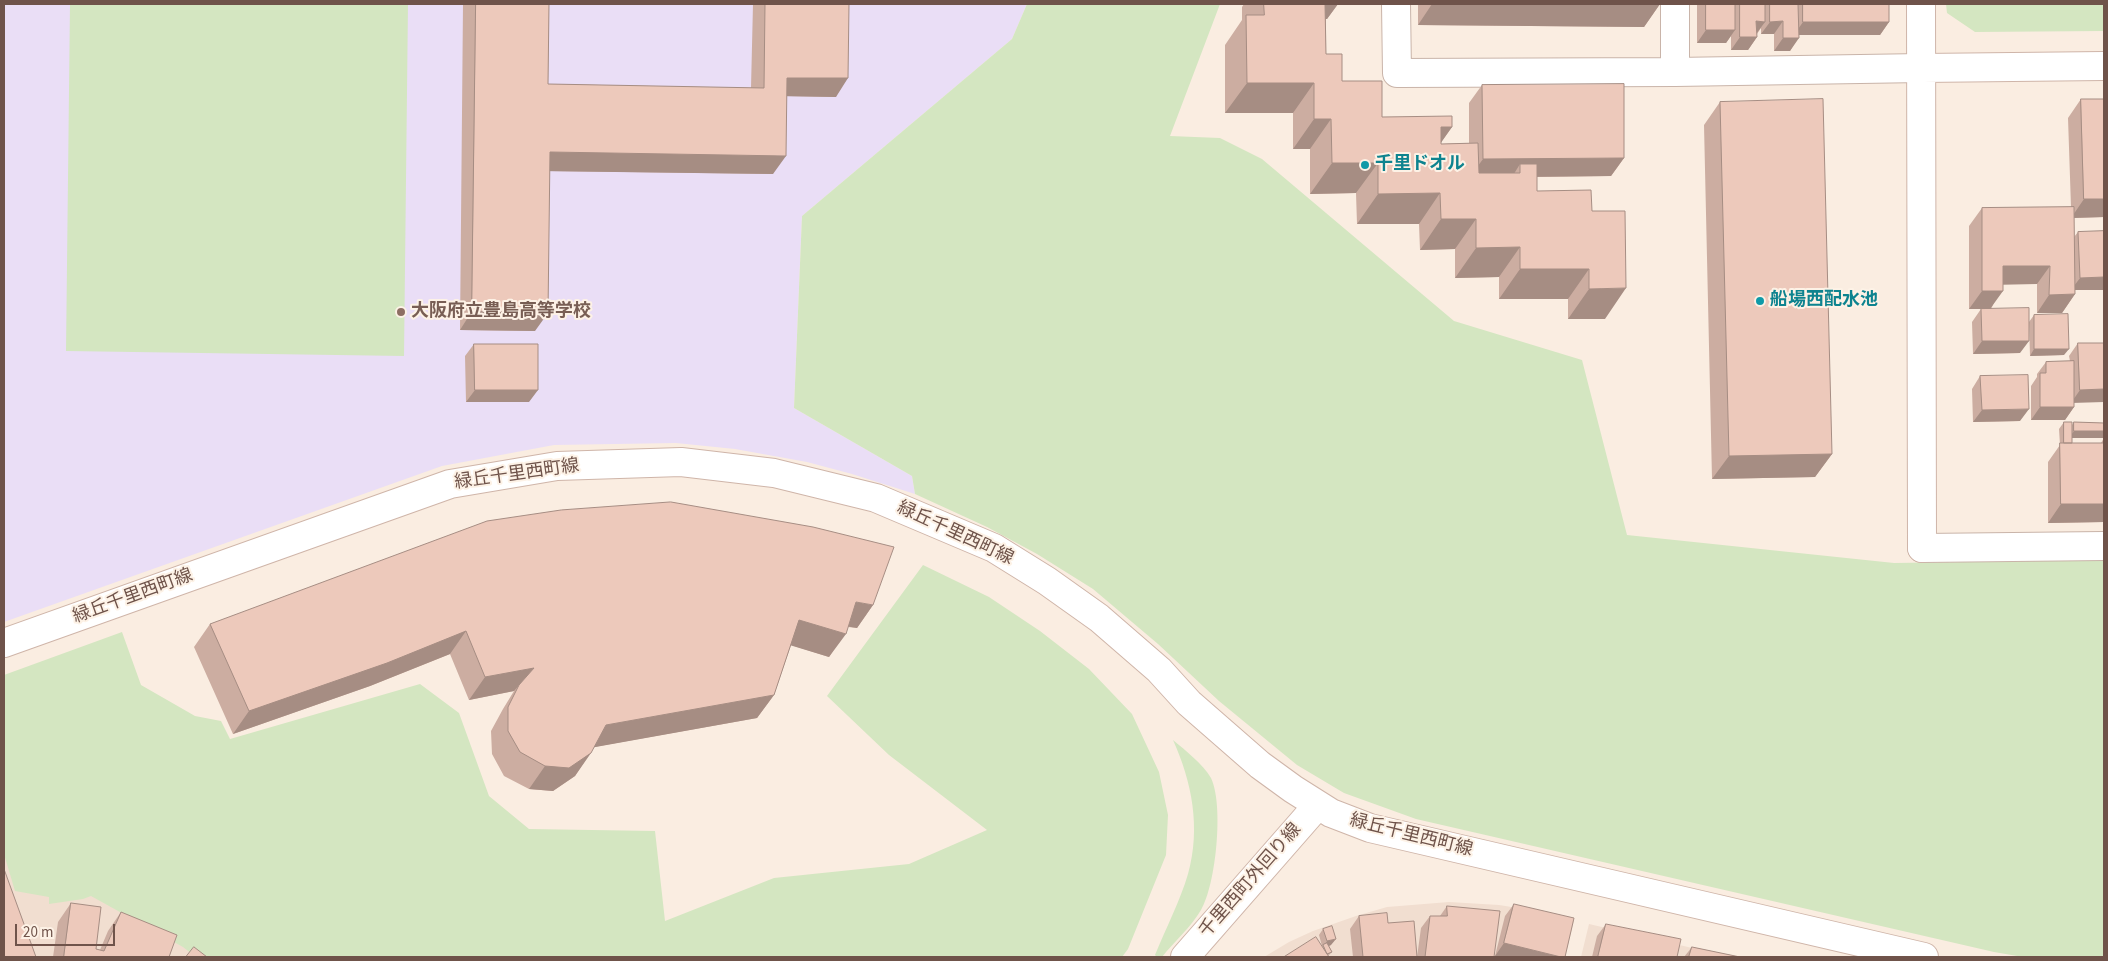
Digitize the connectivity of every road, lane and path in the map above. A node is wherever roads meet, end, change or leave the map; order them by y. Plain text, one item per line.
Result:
1 (1396, 4) edge
2 (1675, 4) edge
3 (1921, 4) edge
4 (2104, 66) edge
5 (1922, 68) junction
6 (1675, 72) junction
7 (2104, 546) edge
8 (4, 643) edge
9 (1317, 806) junction
10 (1185, 957) edge
11 (1924, 957) edge

1 - 6 street
2 - 6 street
3 - 5 street
4 - 5 street
5 - 6 street
5 - 7 street
8 - 9 street, 緑丘千里西町線
9 - 10 street, 千里西町外回り線
9 - 11 street, 緑丘千里西町線

